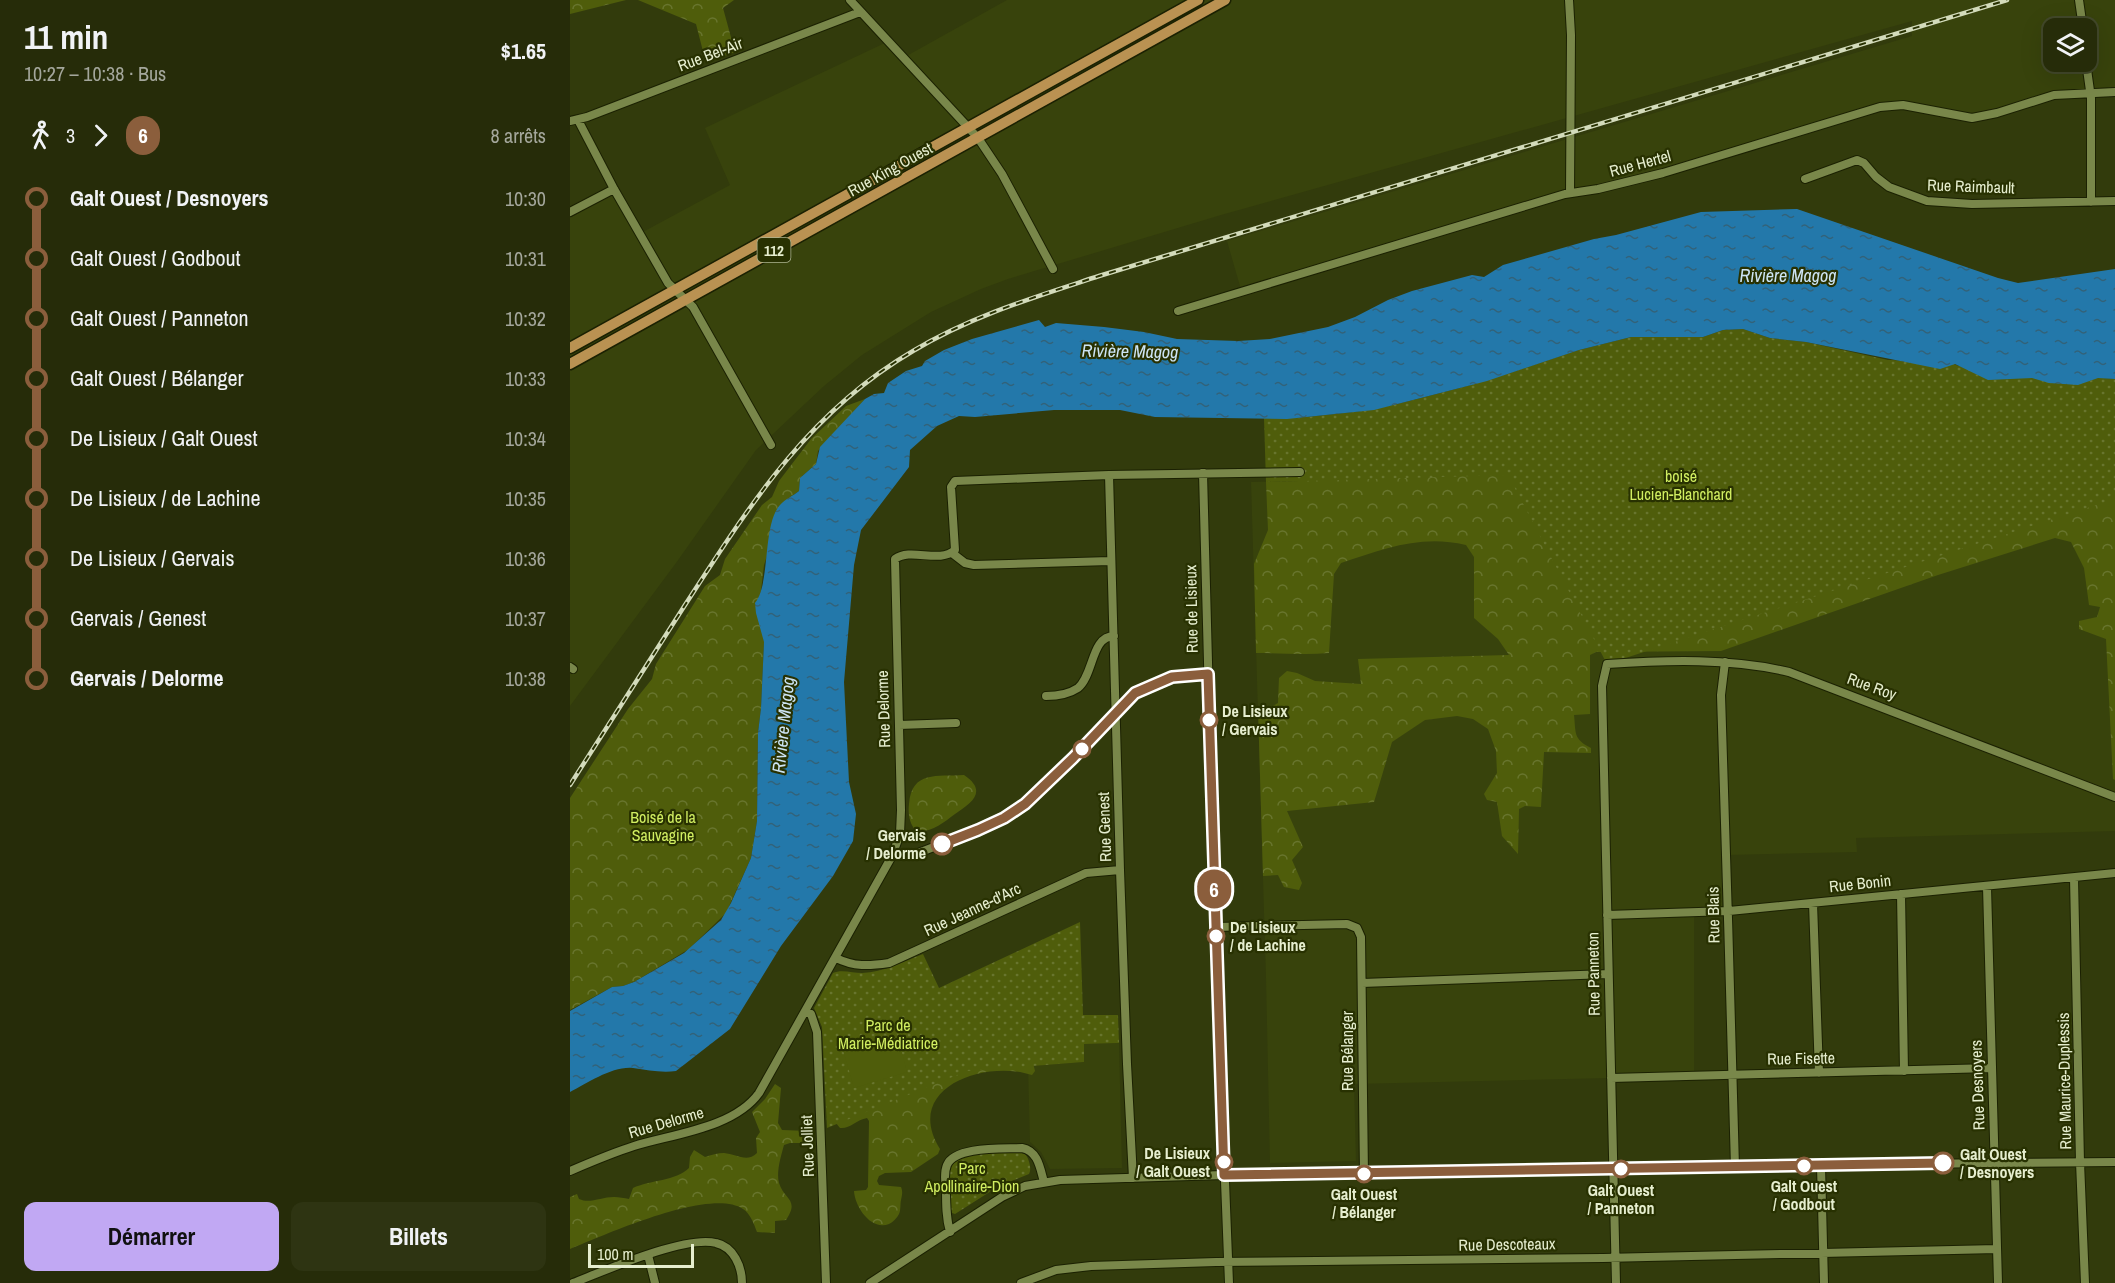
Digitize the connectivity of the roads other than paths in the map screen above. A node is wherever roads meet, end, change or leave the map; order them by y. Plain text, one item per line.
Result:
1 (850, 0) edge
2 (1198, 0) edge
3 (1226, 0) edge
4 (1569, 0) edge
5 (2079, 0) edge
6 (860, 12) junction
7 (2082, 18) edge
8 (2088, 72) edge
9 (2091, 92) junction
10 (2115, 92) edge
11 (574, 120) edge
12 (969, 127) junction
13 (978, 138) junction
14 (1805, 179) dead end
15 (614, 189) junction
16 (1570, 193) junction
17 (2115, 201) edge
18 (2091, 202) junction
19 (570, 213) edge
20 (1053, 269) dead end
21 (674, 291) junction
22 (686, 299) junction
23 (1178, 311) dead end
24 (570, 348) edge
25 (570, 364) edge
26 (771, 445) dead end
27 (1300, 472) dead end
28 (1203, 473) junction
29 (1109, 475) junction
30 (952, 553) junction
31 (1110, 561) junction
32 (1114, 636) junction
33 (1725, 662) junction
34 (1607, 664) joint
35 (1208, 674) junction
36 (1046, 696) dead end
37 (1116, 712) junction
38 (956, 723) dead end
39 (899, 725) junction
40 (2115, 797) edge
41 (892, 856) junction
42 (1120, 870) junction
43 (2115, 873) edge
44 (2074, 878) junction
45 (1987, 887) junction
46 (1901, 894) junction
47 (1814, 903) junction
48 (1729, 911) junction
49 (1607, 915) junction
50 (1215, 927) junction
51 (836, 958) junction
52 (1608, 974) junction
53 (1362, 983) junction
54 (806, 1011) junction
55 (1992, 1068) junction
56 (1904, 1071) junction
57 (1819, 1072) junction
58 (1731, 1075) junction
59 (1611, 1078) junction
60 (1995, 1162) junction
61 (2080, 1162) junction
62 (2115, 1162) edge
63 (1821, 1166) junction
64 (1735, 1167) junction
65 (1613, 1169) junction
66 (570, 1171) edge
67 (1364, 1174) junction
68 (1224, 1175) junction
69 (1133, 1178) junction
70 (1044, 1182) junction
71 (950, 1232) junction
72 (1997, 1249) junction
73 (1824, 1252) junction
74 (648, 1255) junction
75 (1615, 1258) junction
76 (1228, 1262) junction
77 (573, 1283) edge
78 (655, 1283) edge
79 (742, 1283) edge
80 (826, 1283) edge
81 (870, 1283) edge
82 (1021, 1283) edge
83 (1229, 1283) edge
84 (1616, 1283) edge
85 (1824, 1283) edge
86 (1998, 1283) edge
87 (2085, 1283) edge

1 - 6 street
2 - 12 main road, Rue King Ouest / 112
3 - 13 main road, Rue King Ouest / 112
4 - 16 street
5 - 7 street
6 - 11 street, Rue Bel-Air
6 - 12 street
8 - 9 street
9 - 10 street, Rue Hertel
9 - 16 street, Rue Hertel
9 - 18 street
11 - 15 street
12 - 13 street
12 - 21 main road, Rue King Ouest / 112
13 - 20 street
13 - 22 main road, Rue King Ouest / 112
14 - 18 street, Rue Raimbault
15 - 19 street
15 - 21 street
16 - 23 street, Rue Hertel
17 - 18 street, Rue Raimbault
21 - 22 street
21 - 24 main road, Rue King Ouest / 112
22 - 25 main road, Rue King Ouest / 112
22 - 26 street
27 - 28 street
28 - 29 street
28 - 35 street, Rue de Lisieux
29 - 30 street
29 - 31 street, Rue Genest
30 - 31 street
30 - 39 street, Rue Delorme
31 - 32 street, Rue Genest
32 - 36 street
32 - 37 street, Rue Genest
33 - 34 street, Rue Roy
33 - 40 street, Rue Roy
33 - 48 street, Rue Blais
34 - 49 street, Rue Panneton
35 - 37 street
35 - 50 street, Rue de Lisieux
37 - 41 street
37 - 42 street, Rue Genest
38 - 39 street
39 - 41 street, Rue Delorme
41 - 51 street, Rue Delorme
42 - 51 street, Rue Jeanne-d'Arc
42 - 69 street, Rue Genest
43 - 44 street, Rue Bonin
44 - 45 street, Rue Bonin
44 - 61 street, Rue Maurice-Duplessis
45 - 46 street, Rue Bonin
45 - 55 street, Rue Desnoyers
46 - 47 street, Rue Bonin
46 - 56 street
47 - 48 street, Rue Bonin
47 - 57 street
48 - 49 street, Rue Bonin
48 - 58 street, Rue Blais
49 - 52 street, Rue Panneton
50 - 53 street, Rue Bélanger
50 - 68 street, Rue de Lisieux
51 - 54 street, Rue Delorme
52 - 53 street
52 - 59 street, Rue Panneton
53 - 67 street, Rue Bélanger
54 - 66 street, Rue Delorme
54 - 80 street, Rue Jolliet
55 - 56 street, Rue Fisette
55 - 60 street, Rue Desnoyers
56 - 57 street, Rue Fisette
57 - 58 street, Rue Fisette
58 - 59 street, Rue Fisette
58 - 64 street, Rue Blais
59 - 65 street, Rue Panneton
60 - 61 street
60 - 63 street
60 - 72 street, Rue Desnoyers
61 - 62 street
61 - 87 street, Rue Maurice-Duplessis
63 - 64 street
63 - 73 street
64 - 65 street
65 - 67 street
65 - 75 street, Rue Panneton
67 - 68 street
68 - 69 street
68 - 76 street, Rue de Lisieux
69 - 70 street
70 - 71 street
70 - 71 street
71 - 81 street
72 - 73 street, Rue Descoteaux
72 - 86 street, Rue Desnoyers
73 - 75 street, Rue Descoteaux
73 - 85 street
74 - 77 street
74 - 78 street
74 - 79 street
75 - 76 street, Rue Descoteaux
75 - 84 street, Rue Panneton
76 - 82 street, Rue Descoteaux
76 - 83 street, Rue de Lisieux

